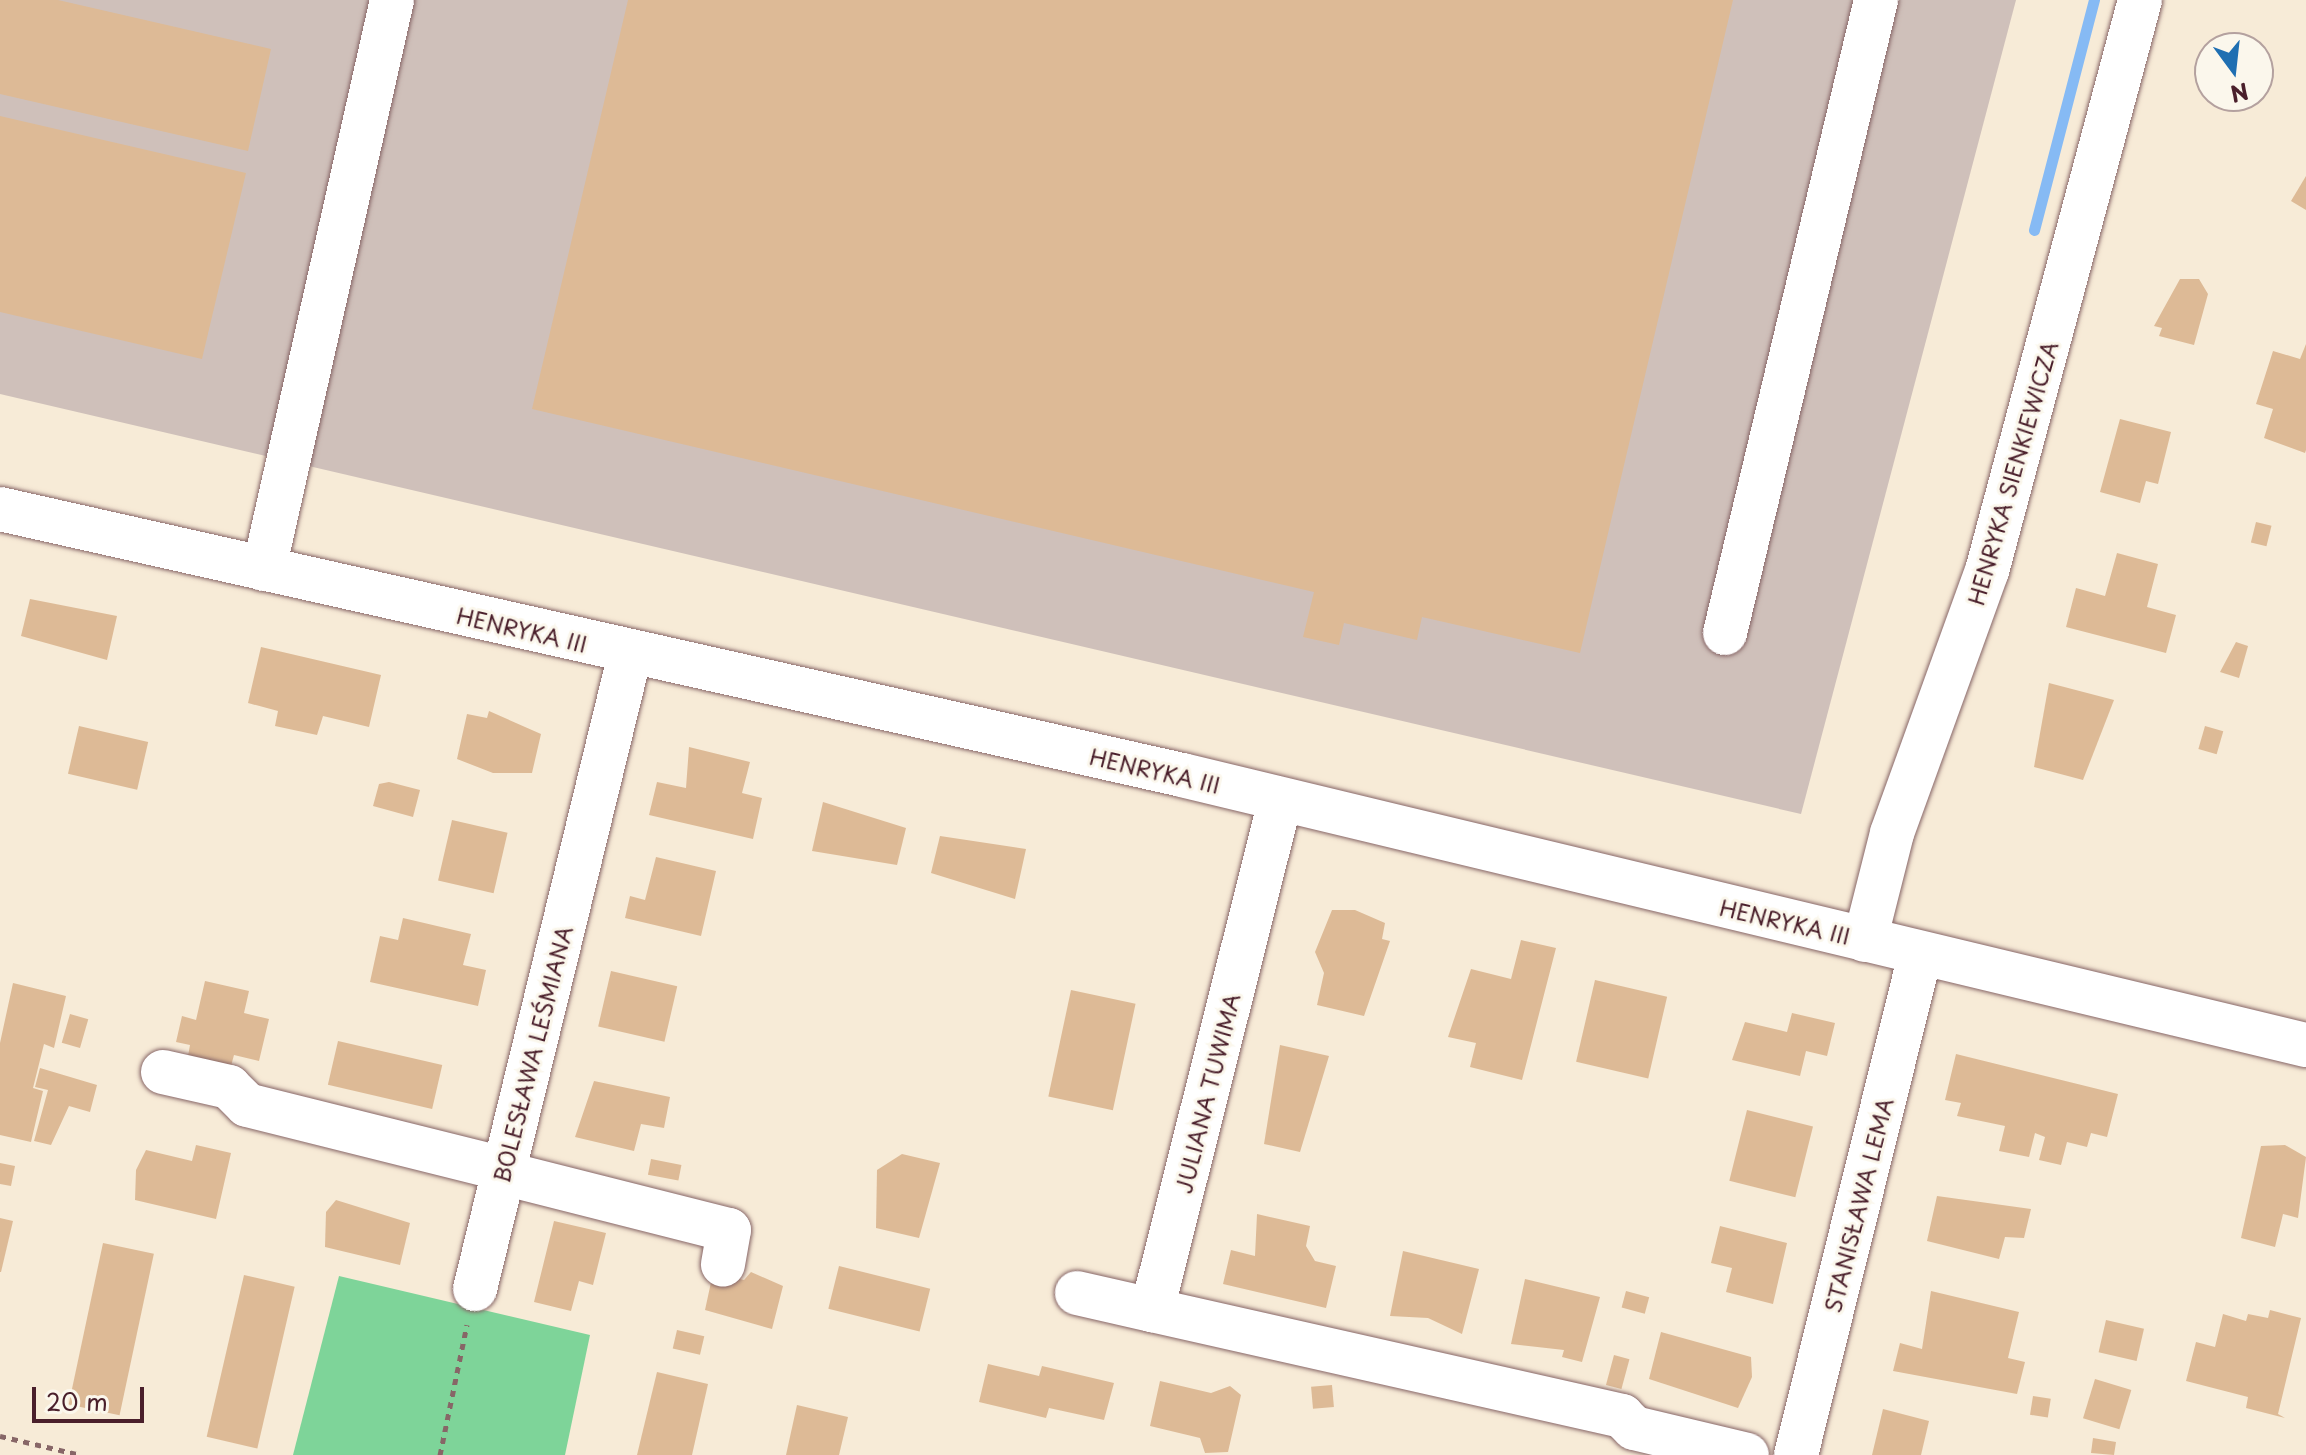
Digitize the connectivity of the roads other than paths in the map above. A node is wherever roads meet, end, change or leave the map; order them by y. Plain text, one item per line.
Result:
1 (392, 0) edge
2 (1876, 0) edge
3 (2140, 0) edge
4 (0, 509) edge
5 (264, 569) junction
6 (1725, 633) dead end
7 (630, 654) junction
8 (1280, 801) junction
9 (1865, 940) junction
10 (1920, 955) junction
11 (2306, 1045) edge
12 (163, 1072) dead end
13 (504, 1171) junction
14 (723, 1264) dead end
15 (475, 1289) road end
16 (1077, 1293) dead end
17 (1152, 1310) junction
18 (1747, 1455) edge
19 (1796, 1455) edge

1 - 5 street
2 - 6 street
3 - 9 street, HENRYKA SIENKIEWICZA
4 - 5 street, HENRYKA III
5 - 7 street, HENRYKA III
7 - 8 street, HENRYKA III
7 - 13 street, BOLESŁAWA LEŚMIANA
8 - 9 street, HENRYKA III
8 - 17 street, JULIANA TUWIMA
9 - 10 street, HENRYKA III
10 - 11 street, HENRYKA III
10 - 19 street, STANISŁAWA LEMA
12 - 13 street
13 - 14 street
13 - 15 street, BOLESŁAWA LEŚMIANA
16 - 17 street
17 - 18 street

